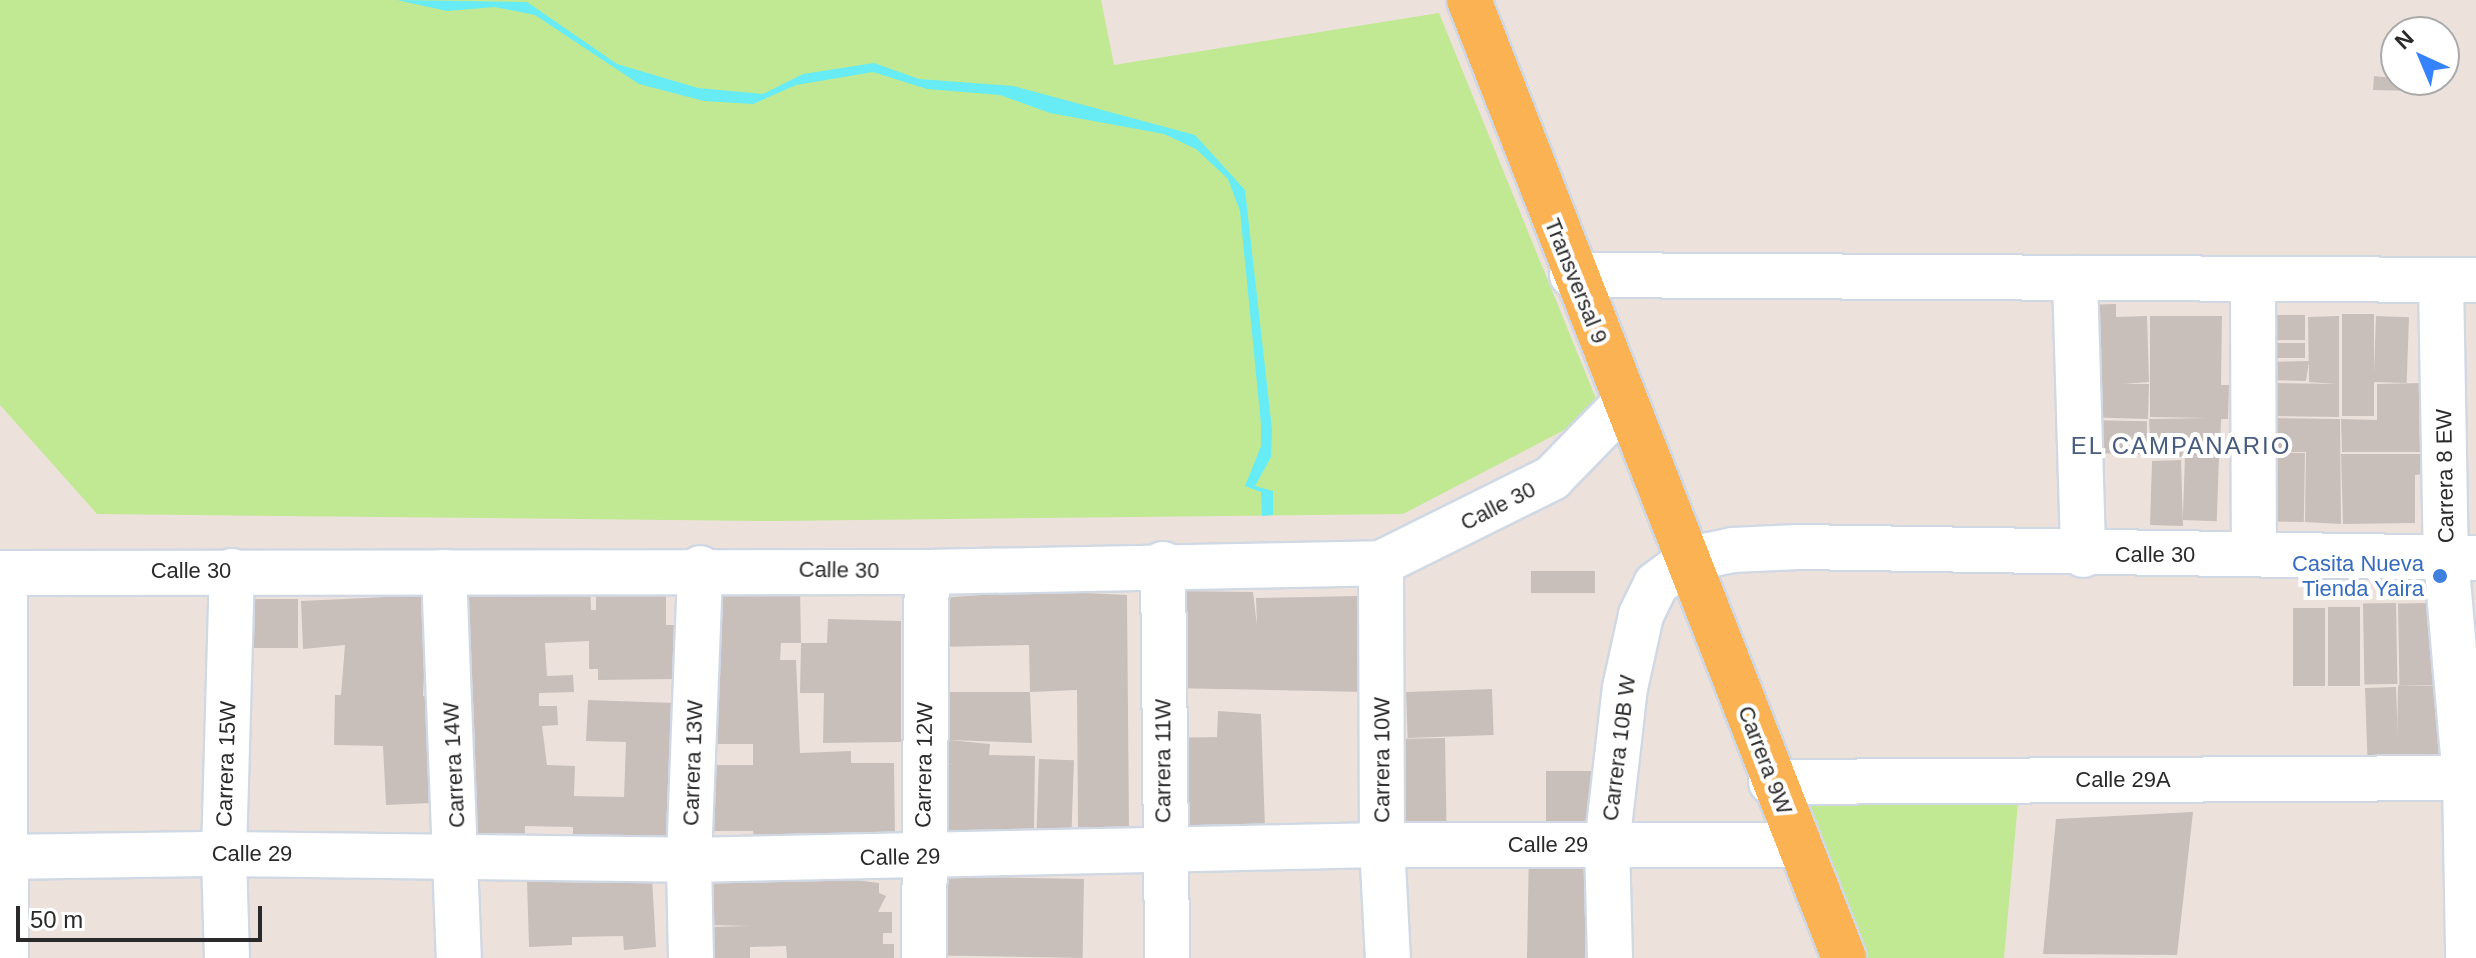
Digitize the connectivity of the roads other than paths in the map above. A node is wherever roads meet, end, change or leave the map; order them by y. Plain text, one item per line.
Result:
1 (1469, 0) edge
2 (1572, 275) junction
3 (2075, 278) junction
4 (2459, 281) edge
5 (2253, 282) junction
6 (1626, 402) junction
7 (2254, 554) junction
8 (2083, 555) junction
9 (2461, 557) edge
10 (1690, 559) junction
11 (1381, 563) junction
12 (1163, 564) junction
13 (700, 568) junction
14 (232, 571) junction
15 (444, 572) junction
16 (927, 572) junction
17 (3, 573) edge
18 (2470, 778) edge
19 (1771, 782) junction
20 (1382, 845) junction
21 (1607, 845) junction
22 (1799, 845) junction
23 (1163, 851) junction
24 (224, 854) junction
25 (458, 856) junction
26 (4, 857) edge
27 (923, 857) junction
28 (689, 860) junction
29 (6, 958) edge
30 (227, 958) edge
31 (459, 958) edge
32 (691, 958) edge
33 (924, 958) edge
34 (1167, 958) edge
35 (1388, 958) edge
36 (1610, 958) edge
37 (1844, 958) edge
38 (2468, 958) edge

1 - 2 main road, Transversal 9
2 - 3 street
2 - 6 main road, Transversal 9
3 - 5 street
3 - 8 street
4 - 5 street
4 - 9 street, Carrera 8 EW
5 - 7 street
6 - 10 main road, Transversal 9
6 - 11 street, Calle 30
7 - 8 street, Calle 30
7 - 9 street, Calle 30
8 - 10 street, Calle 30
9 - 18 street, Carrera 8 EW
10 - 19 main road, Carrera 9W
10 - 21 street, Carrera 10B W
11 - 12 street, Calle 30
11 - 20 street, Carrera 10W
12 - 16 street, Calle 30
12 - 23 street, Carrera 11W
13 - 15 street, Calle 30
13 - 16 street, Calle 30
13 - 28 street, Carrera 13W
14 - 15 street, Calle 30
14 - 17 street, Calle 30
14 - 24 street, Carrera 15W
15 - 25 street, Carrera 14W
16 - 27 street, Carrera 12W
17 - 26 street
18 - 19 street, Calle 29A
18 - 38 street, Carrera 8 EW
19 - 22 main road, Carrera 9W
20 - 21 street, Calle 29
20 - 23 street, Calle 29
20 - 35 street, Carrera 10W
21 - 22 street, Calle 29
21 - 36 street, Carrera 10B W
22 - 37 main road, Carrera 9W
23 - 27 street, Calle 29
23 - 34 street, Carrera 11W
24 - 25 street, Calle 29
24 - 26 street, Calle 29
24 - 30 street, Carrera 15W
25 - 28 street, Calle 29
25 - 31 street, Carrera 14W
26 - 29 street
27 - 28 street, Calle 29
27 - 33 street, Carrera 12W
28 - 32 street, Carrera 13W

